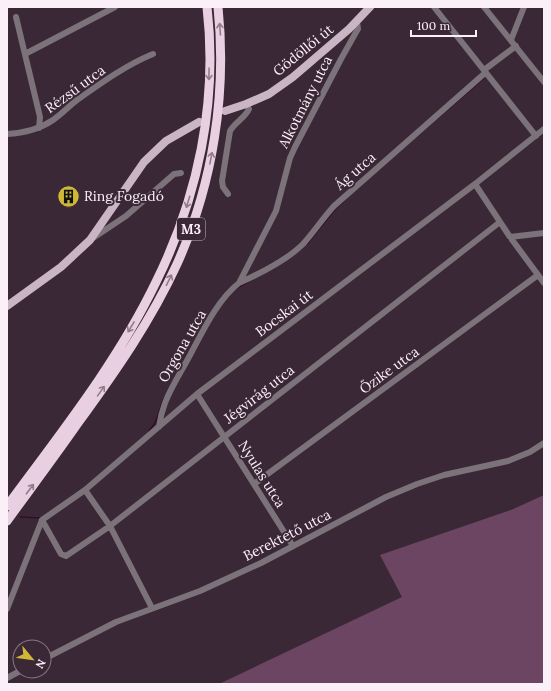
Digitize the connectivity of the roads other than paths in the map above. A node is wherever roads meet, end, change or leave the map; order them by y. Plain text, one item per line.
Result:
1 (115, 7) edge
2 (206, 7) edge
3 (218, 7) edge
4 (370, 7) edge
5 (434, 7) edge
6 (484, 7) edge
7 (524, 7) edge
8 (16, 17) dead end
9 (357, 22) junction
10 (510, 40) junction
11 (516, 46) junction
12 (25, 54) junction
13 (154, 54) dead end
14 (485, 72) junction
15 (544, 82) edge
16 (246, 104) junction
17 (225, 111) dead end
18 (199, 122) dead end
19 (39, 128) junction
20 (544, 129) edge
21 (7, 134) edge
22 (536, 136) junction
23 (181, 173) dead end
24 (475, 184) junction
25 (228, 194) dead end
26 (500, 222) junction
27 (544, 233) edge
28 (510, 237) junction
29 (90, 240) junction
30 (538, 275) junction
31 (239, 283) junction
32 (544, 283) edge
33 (7, 306) edge
34 (197, 394) junction
35 (159, 427) junction
36 (224, 436) junction
37 (544, 443) edge
38 (254, 484) junction
39 (85, 490) junction
40 (7, 506) edge
41 (42, 520) junction
42 (7, 521) edge
43 (110, 526) junction
44 (293, 546) junction
45 (152, 608) junction
46 (7, 609) edge
47 (52, 655) edge

1 - 12 street
2 -> 40 highway, M3
42 -> 3 highway, M3
4 - 9 main road, Gödöllői út
5 - 14 street
6 - 10 street
7 - 10 street
8 - 12 street
9 - 16 main road, Gödöllői út
9 - 31 street, Alkotmány utca
10 - 11 street
11 - 14 street, Ág utca
11 - 15 street
12 - 19 street
13 - 19 street, Rézsű utca
14 - 22 street
14 - 31 street, Ág utca
16 - 17 main road, Gödöllői út
16 - 25 street
18 - 29 main road
19 - 21 street, Rézsű utca
20 - 22 street, Bocskai út
22 - 24 street, Bocskai út
23 - 29 street
24 - 26 street
24 - 34 street, Bocskai út
26 - 28 street
26 - 36 street, Jégvirág utca
27 - 28 street
28 - 30 street
29 - 33 main road
30 - 32 street
30 - 38 street, Őzike utca
31 - 35 street, Orgona utca
34 - 35 street, Bocskai út
34 - 36 street, Nyulas utca
35 - 39 street, Bocskai út
36 - 38 street, Nyulas utca
36 - 43 street, Jégvirág utca
37 - 44 street, Berektető utca
38 - 44 street, Nyulas utca
39 - 41 street, Bocskai út
39 - 43 street
41 - 43 street, Jégvirág utca
41 - 46 street
43 - 45 street
44 - 45 street, Berektető utca
45 - 47 street, Berektető utca

